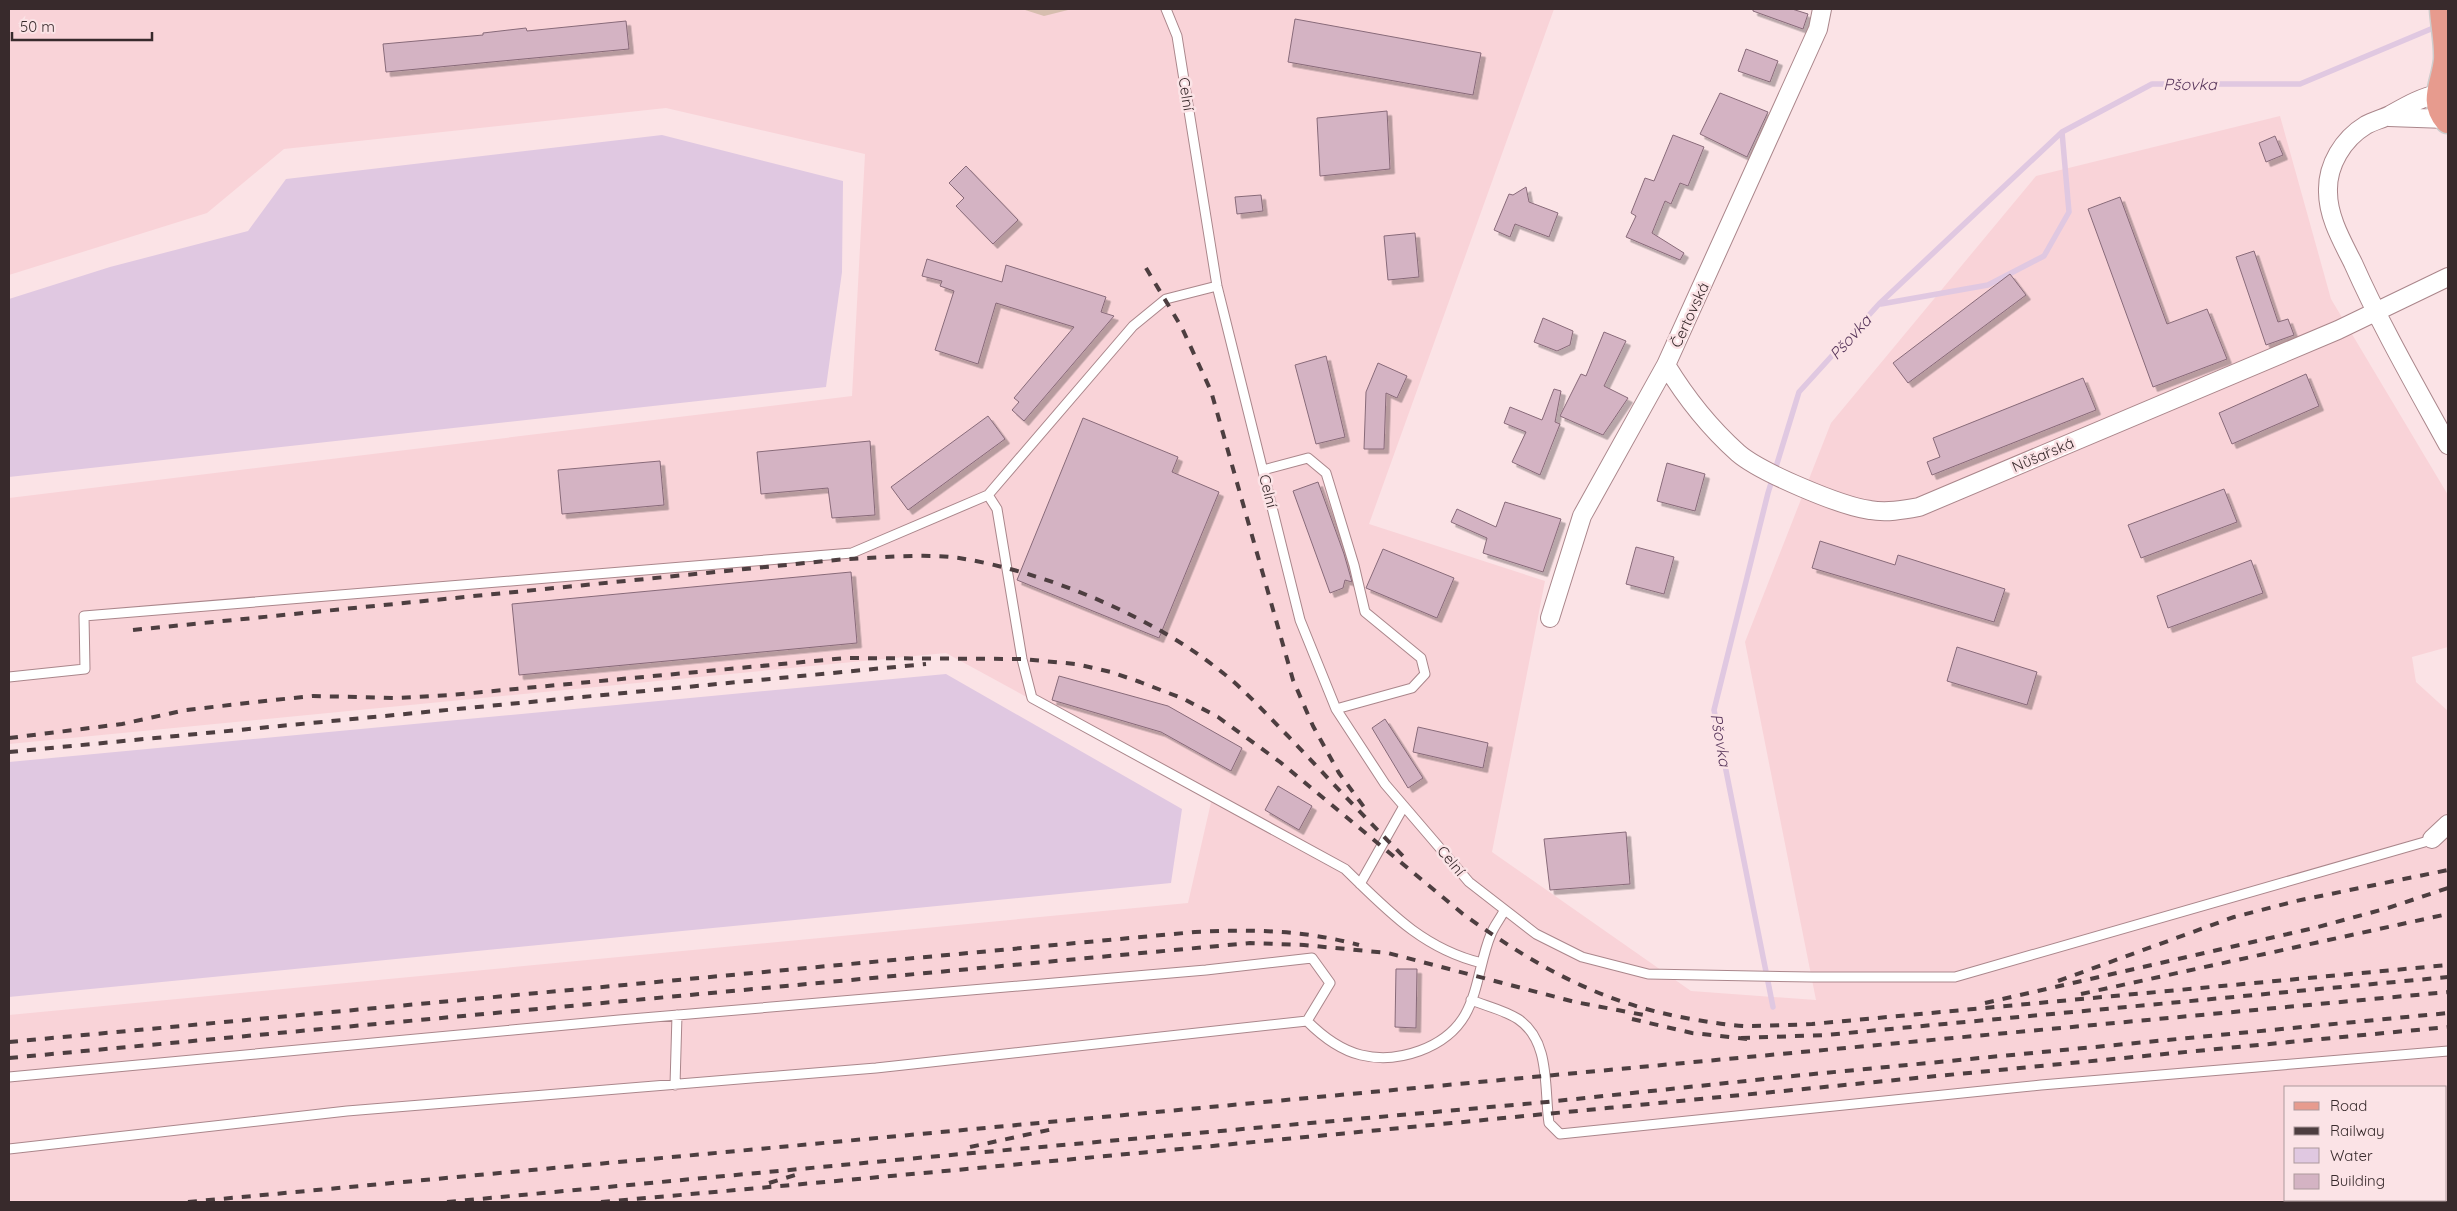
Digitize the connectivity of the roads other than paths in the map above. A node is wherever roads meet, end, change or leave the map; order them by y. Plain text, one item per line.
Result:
1 (1166, 9) edge
2 (1822, 9) edge
3 (2443, 9) edge
4 (2443, 85) edge
5 (2386, 117) junction
6 (2447, 120) edge
7 (2448, 278) edge
8 (1217, 286) junction
9 (2376, 313) junction
10 (1666, 365) junction
11 (2448, 446) edge
12 (1263, 470) junction
13 (988, 495) junction
14 (1550, 618) dead end
15 (9, 677) edge
16 (1336, 709) junction
17 (1404, 806) junction
18 (2448, 824) edge
19 (2440, 837) edge
20 (1360, 884) junction
21 (1504, 911) junction
22 (1482, 964) junction
23 (1471, 1000) junction
24 (677, 1015) junction
25 (1307, 1021) junction
26 (2448, 1051) edge
27 (9, 1078) edge
28 (675, 1085) junction
29 (9, 1149) edge

1 - 8 lane, Celní
2 - 10 street, Čertovská
3 - 4 main road
4 - 5 street
4 - 6 main road
5 - 6 street
5 - 9 street
7 - 9 street, Nůšařská
8 - 12 lane, Celní
8 - 13 lane
9 - 10 street, Nůšařská
9 - 11 street
10 - 14 street, Čertovská
12 - 16 lane, Celní
12 - 16 lane
13 - 15 lane
13 - 20 lane
16 - 17 lane, Celní
17 - 20 lane
17 - 21 lane, Celní
18 - 19 street
19 - 21 lane, Celní
20 - 22 lane
21 - 22 lane
22 - 23 lane
23 - 25 lane
23 - 26 lane
24 - 25 lane
24 - 27 lane
24 - 28 lane
25 - 28 lane
28 - 29 lane

